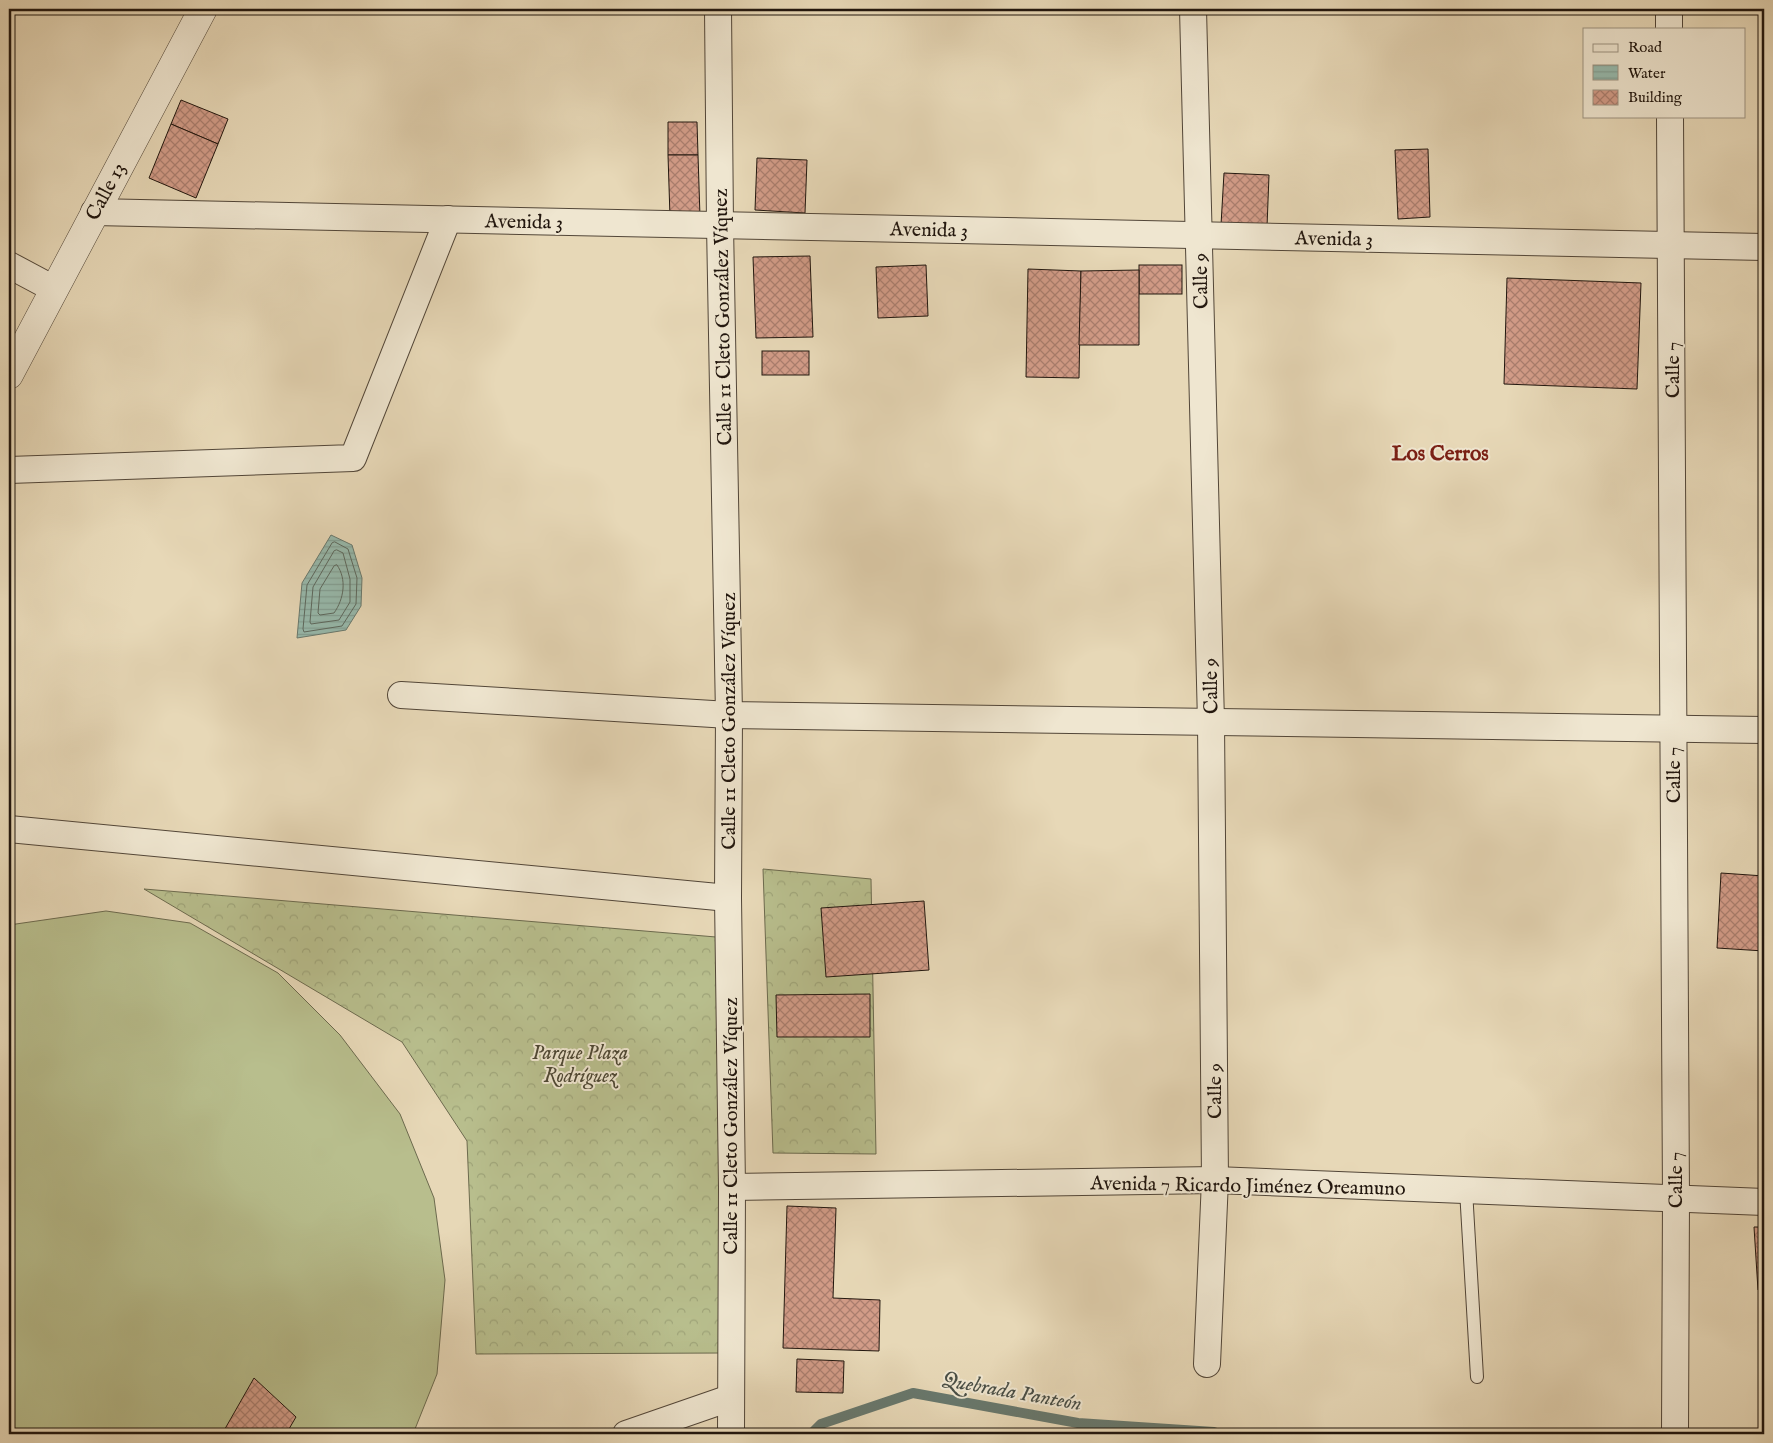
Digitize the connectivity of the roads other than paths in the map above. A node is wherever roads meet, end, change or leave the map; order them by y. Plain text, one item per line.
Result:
1 (203, 9) edge
2 (718, 9) edge
3 (1193, 9) edge
4 (1669, 9) edge
5 (1670, 28) edge
6 (1670, 118) edge
7 (94, 212) junction
8 (448, 219) junction
9 (720, 225) junction
10 (1199, 235) junction
11 (1672, 245) junction
12 (1764, 247) edge
13 (9, 265) edge
14 (54, 288) junction
15 (9, 375) edge
16 (9, 470) edge
17 (401, 695) dead end
18 (729, 715) junction
19 (1211, 722) junction
20 (1673, 729) junction
21 (1764, 730) edge
22 (9, 829) edge
23 (728, 898) junction
24 (1215, 1180) junction
25 (732, 1187) junction
26 (1466, 1190) junction
27 (1676, 1198) junction
28 (1764, 1202) edge
29 (1207, 1364) dead end
30 (1477, 1377) dead end
31 (730, 1398) junction
32 (626, 1434) edge
33 (731, 1434) edge
34 (1675, 1434) edge

1 - 7 street, Calle 13
2 - 9 street, Calle 11 Cleto González Víquez
3 - 10 street, Calle 9
4 - 5 street
6 - 11 street, Calle 7
7 - 8 street, Avenida 3
7 - 14 street, Calle 13
8 - 9 street, Avenida 3
8 - 16 street
9 - 10 street, Avenida 3
9 - 18 street, Calle 11 Cleto González Víquez
10 - 11 street, Avenida 3
10 - 19 street, Calle 9
11 - 12 street, Avenida 3
11 - 20 street, Calle 7
13 - 14 street
14 - 15 street, Calle 13
17 - 18 street
18 - 19 street
18 - 23 street, Calle 11 Cleto González Víquez
19 - 20 street
19 - 24 street, Calle 9
20 - 21 street
20 - 27 street, Calle 7
22 - 23 street
23 - 25 street, Calle 11 Cleto González Víquez
24 - 25 street, Avenida 7 Ricardo Jiménez Oreamuno
24 - 26 street, Avenida 7 Ricardo Jiménez Oreamuno
24 - 29 street, Calle 9
25 - 31 street, Calle 11 Cleto González Víquez
26 - 27 street, Avenida 7 Ricardo Jiménez Oreamuno
26 - 30 lane
27 - 28 street, Avenida 7 Ricardo Jiménez Oreamuno
27 - 34 street, Calle 7
31 - 32 street
31 - 33 street, Calle 11 Cleto González Víquez

